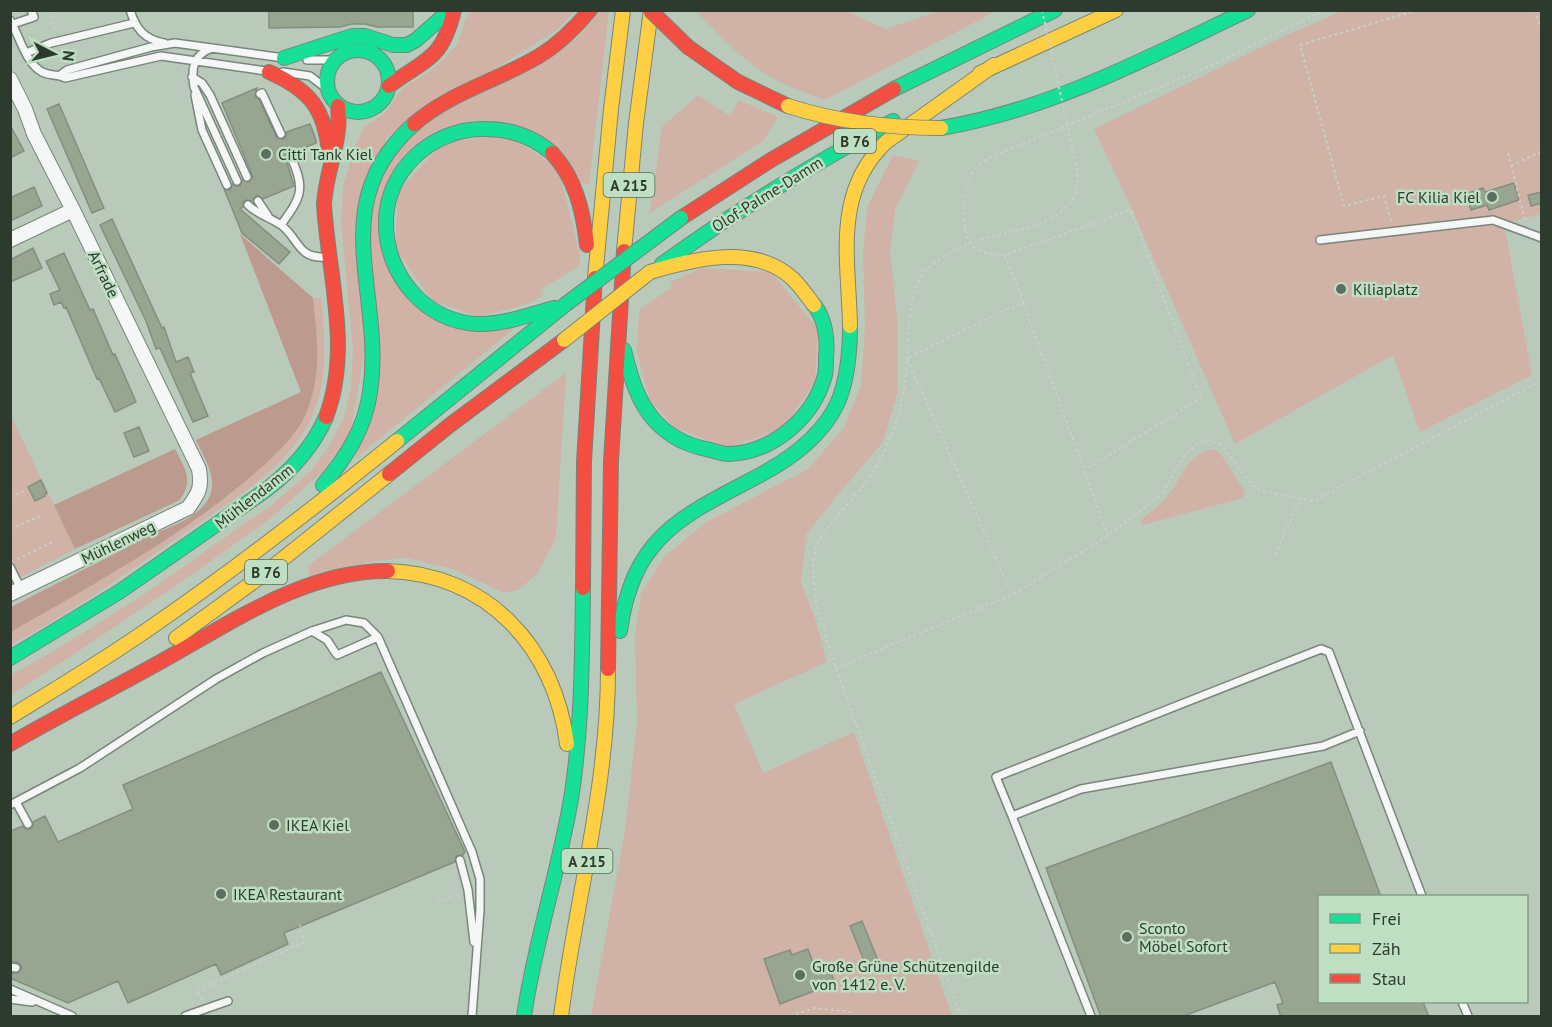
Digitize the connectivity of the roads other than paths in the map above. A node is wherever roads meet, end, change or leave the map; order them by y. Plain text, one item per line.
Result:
1 (31, 10) edge
2 (130, 10) edge
3 (454, 10) edge
4 (590, 10) edge
5 (623, 10) edge
6 (650, 10) edge
7 (1055, 10) edge
8 (1116, 10) edge
9 (1248, 10) edge
10 (442, 14) edge
11 (11, 22) edge
12 (134, 23) junction
13 (167, 44) junction
14 (215, 48) junction
15 (26, 53) junction
16 (284, 58) junction
17 (380, 59) junction
18 (195, 60) junction
19 (334, 60) junction
20 (994, 65) junction
21 (269, 72) junction
22 (60, 75) junction
23 (192, 77) junction
24 (10, 79) edge
25 (389, 86) junction
26 (194, 87) junction
27 (327, 89) junction
28 (260, 94) dead end
29 (338, 106) junction
30 (362, 112) junction
31 (278, 131) dead end
32 (292, 161) dead end
33 (330, 164) junction
34 (247, 173) dead end
35 (237, 181) dead end
36 (226, 185) dead end
37 (258, 201) dead end
38 (248, 205) dead end
39 (73, 210) junction
40 (270, 219) junction
41 (281, 225) junction
42 (1542, 238) edge
43 (10, 240) edge
44 (1320, 240) dead end
45 (328, 257) junction
46 (677, 258) junction
47 (566, 304) junction
48 (618, 313) junction
49 (591, 314) junction
50 (199, 469) joint
51 (266, 544) junction
52 (10, 565) edge
53 (16, 591) edge
54 (312, 631) junction
55 (378, 637) junction
56 (10, 658) edge
57 (608, 705) junction
58 (74, 707) junction
59 (10, 717) edge
60 (1360, 731) junction
61 (10, 744) edge
62 (571, 803) junction
63 (13, 804) edge
64 (1012, 816) junction
65 (28, 824) dead end
66 (460, 860) dead end
67 (1421, 895) edge
68 (475, 957) junction
69 (10, 989) edge
70 (10, 999) edge
71 (228, 1001) dead end
72 (38, 1003) junction
73 (1462, 1003) edge
74 (72, 1017) edge
75 (185, 1017) edge
76 (472, 1017) edge
77 (524, 1017) edge
78 (561, 1017) edge
79 (1091, 1017) edge
80 (1468, 1017) edge

1 - 11 lane
2 - 12 lane
3 - 25 main road, Mühlendamm
4 - 51 main road
5 - 49 main road, A 215
6 - 9 main road, bridge
6 - 48 main road, A 215
7 - 47 main road, Olof-Palme-Damm / B 76, bridge
8 - 20 main road, Olof-Palme-Damm / B 76
10 - 16 main road
10 - 17 main road
11 - 15 lane
12 - 13 lane
12 - 15 lane
13 - 14 lane
13 - 22 lane
14 - 16 lane
14 - 18 lane
15 - 22 lane
16 - 19 lane
17 - 19 main road
17 - 25 main road
18 - 21 lane
18 - 22 lane
18 - 23 lane
19 - 27 main road
20 - 46 main road, Olof-Palme-Damm / B 76
20 - 57 main road
21 - 27 lane
21 - 33 main road
23 - 26 lane
23 - 34 lane
24 - 39 street, Arfrade
25 - 30 main road, Mühlendamm
26 - 35 lane
26 - 36 lane
27 - 29 main road
28 - 31 lane
29 - 30 main road
29 - 33 main road, Mühlendamm
30 - 33 main road, Mühlendamm
32 - 41 lane
33 - 45 main road, Mühlendamm
37 - 40 lane
38 - 40 lane
39 - 43 street
39 - 50 street, Arfrade
40 - 41 lane
41 - 45 lane
42 - 44 lane
45 - 56 main road, Mühlendamm
46 - 48 main road
46 - 58 main road, B 76, bridge
47 - 49 main road
47 - 51 main road, B 76
48 - 57 main road, A 215
49 - 62 main road, A 215
50 - 53 street, Mühlenweg
51 - 59 main road, B 76
52 - 53 lane
54 - 55 lane
54 - 55 lane
54 - 63 lane
55 - 68 lane
57 - 78 main road, A 215
58 - 61 main road, B 76
58 - 62 main road
60 - 64 lane
60 - 64 lane
60 - 67 lane
62 - 77 main road
63 - 65 lane
64 - 79 lane
66 - 68 lane
68 - 76 lane
69 - 72 lane
70 - 72 lane
71 - 75 lane
72 - 74 lane
73 - 80 lane

